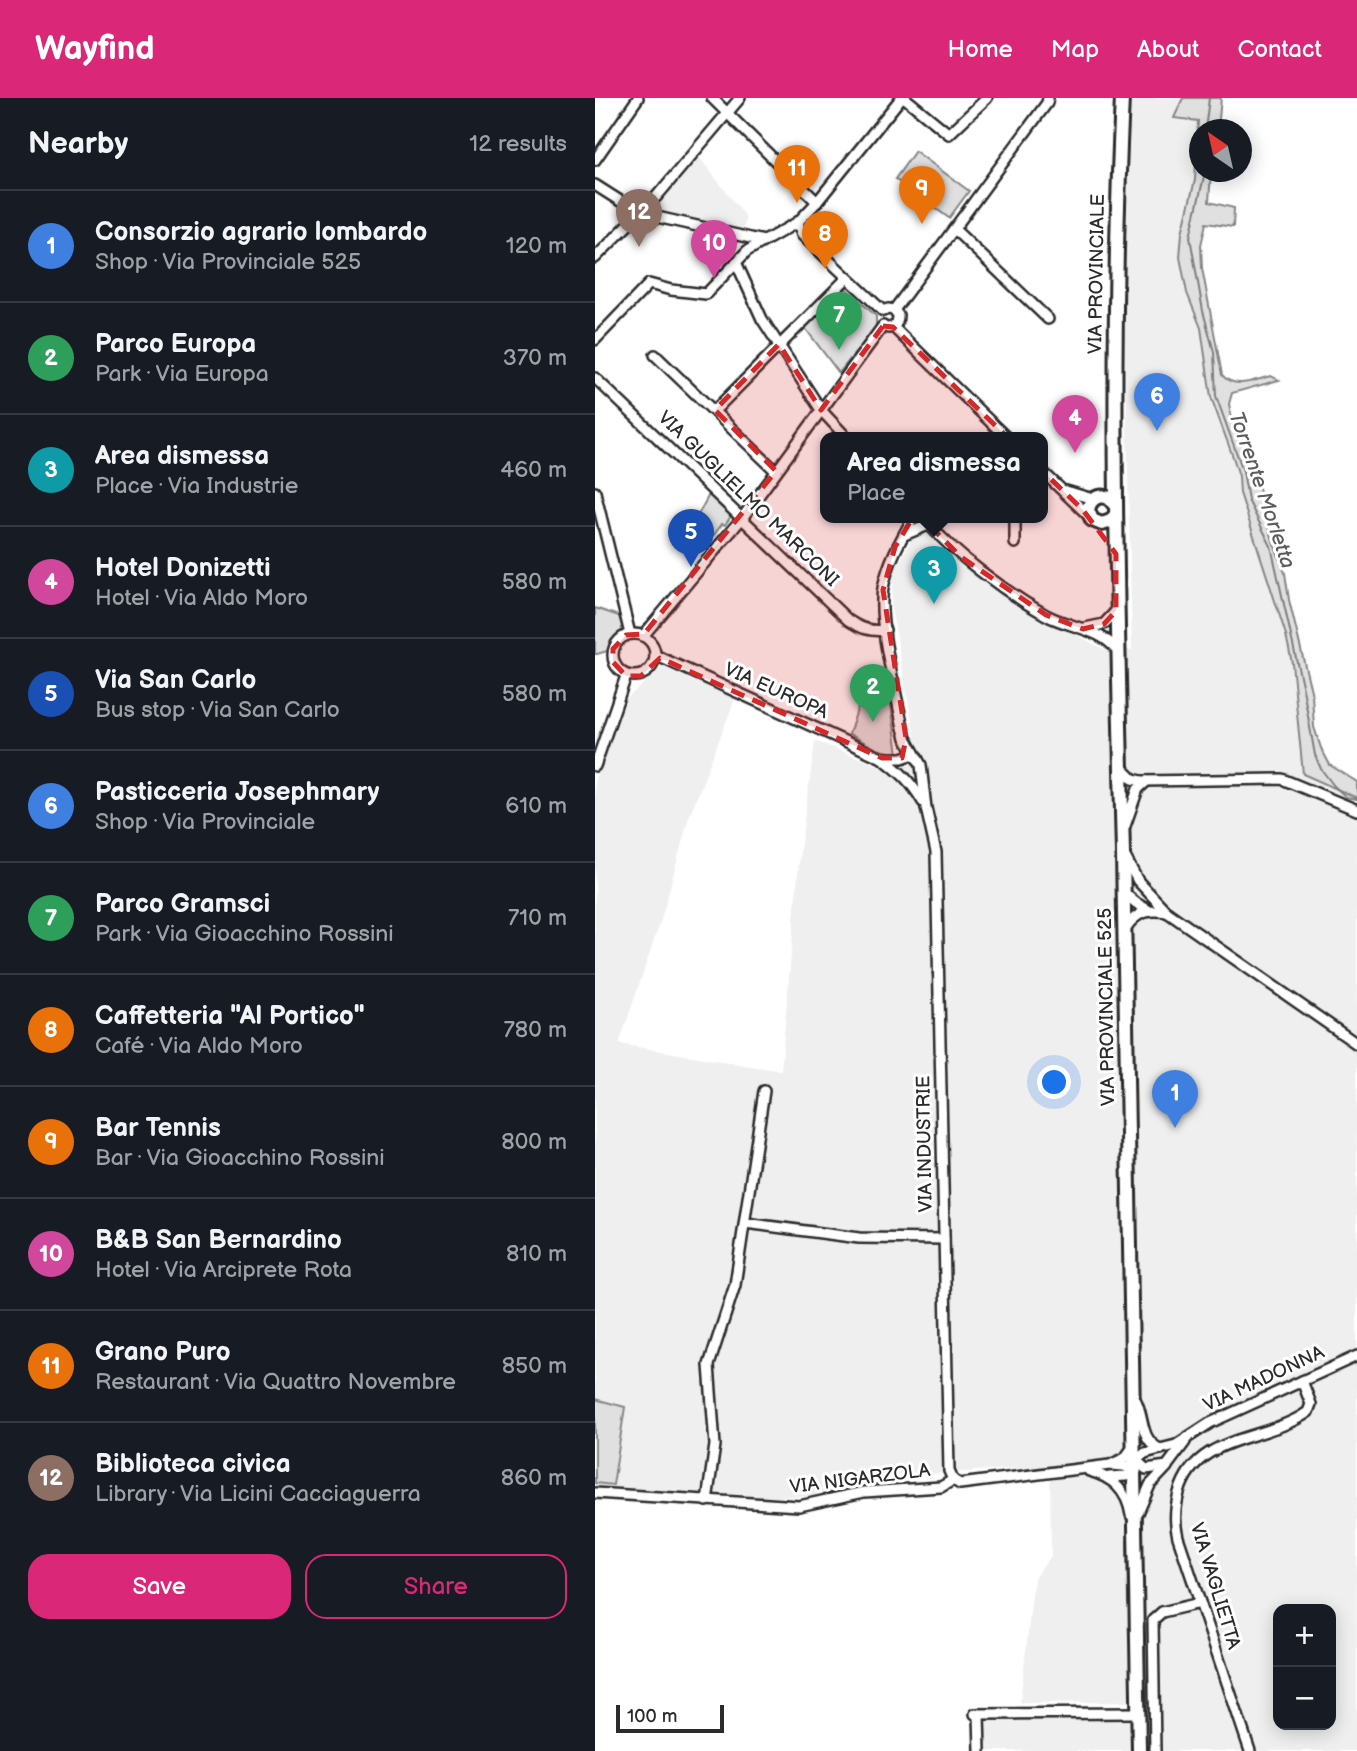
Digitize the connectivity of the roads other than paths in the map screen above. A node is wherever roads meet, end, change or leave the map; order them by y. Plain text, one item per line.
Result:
1 (638, 98) edge
2 (712, 98) edge
3 (740, 98) edge
4 (903, 98) edge
5 (987, 98) edge
6 (1047, 101) edge
7 (1122, 101) edge
8 (728, 113) junction
9 (595, 160) edge
10 (595, 185) edge
11 (817, 202) junction
12 (639, 213) junction
13 (798, 222) junction
14 (954, 229) junction
15 (764, 241) junction
16 (595, 258) edge
17 (736, 262) junction
18 (847, 278) junction
19 (894, 310) junction
20 (883, 311) junction
21 (1048, 319) dead end
22 (883, 326) junction
23 (893, 327) junction
24 (595, 340) edge
25 (779, 344) junction
26 (655, 355) dead end
27 (595, 378) edge
28 (715, 410) junction
29 (821, 410) junction
30 (841, 432) edge
31 (1001, 432) edge
32 (1116, 446) joint
33 (776, 471) junction
34 (1116, 473) junction
35 (1048, 477) edge
36 (1061, 489) junction
37 (595, 492) edge
38 (1097, 498) junction
39 (1116, 509) junction
40 (743, 517) junction
41 (1093, 520) junction
42 (909, 523) edge
43 (922, 523) edge
44 (927, 523) edge
45 (1015, 523) edge
46 (902, 536) junction
47 (1015, 543) dead end
48 (1116, 554) junction
49 (1116, 611) junction
50 (885, 629) junction
51 (1083, 629) junction
52 (630, 634) junction
53 (643, 636) junction
54 (1118, 651) junction
55 (655, 655) junction
56 (626, 676) junction
57 (906, 738) junction
58 (903, 757) junction
59 (882, 758) junction
60 (920, 763) junction
61 (595, 766) edge
62 (1121, 767) junction
63 (902, 773) junction
64 (1145, 781) junction
65 (1121, 796) junction
66 (926, 808) junction
67 (1357, 810) edge
68 (1122, 835) junction
69 (1123, 852) junction
70 (1124, 892) junction
71 (1150, 894) junction
72 (1148, 910) junction
73 (1167, 912) junction
74 (1125, 929) junction
75 (1357, 1044) edge
76 (764, 1091) dead end
77 (745, 1223) junction
78 (944, 1239) junction
79 (1357, 1356) edge
80 (1302, 1381) junction
81 (1135, 1398) junction
82 (1187, 1437) junction
83 (1136, 1443) junction
84 (1160, 1449) junction
85 (1110, 1465) junction
86 (1136, 1466) junction
87 (1167, 1466) junction
88 (1084, 1469) junction
89 (1109, 1477) junction
90 (953, 1480) junction
91 (595, 1493) edge
92 (707, 1501) junction
93 (1136, 1522) junction
94 (1136, 1541) junction
95 (1200, 1603) junction
96 (1139, 1713) junction
97 (980, 1751) edge
98 (1139, 1751) edge
99 (1155, 1751) edge
100 (1250, 1751) edge

1 - 9 street
2 - 8 street
3 - 8 street
4 - 5 street
4 - 11 street
6 - 14 street
7 - 32 main road, VIA PROVINCIALE
8 - 11 street
8 - 12 street
10 - 12 street
11 - 13 street
12 - 15 street
12 - 16 street
13 - 15 street
13 - 18 street
14 - 19 street
14 - 21 street
15 - 17 street
17 - 24 street
17 - 25 street
18 - 20 street
18 - 25 street
19 - 20 street
19 - 23 street
20 - 22 street
22 - 23 street
22 - 29 street
23 - 31 street
25 - 28 street
25 - 29 street
26 - 28 street
27 - 40 street, VIA GUGLIELMO MARCONI
28 - 33 street
29 - 30 street
29 - 33 street
32 - 34 main road, VIA PROVINCIALE 525
33 - 40 street
34 - 38 main road
34 - 39 main road, VIA PROVINCIALE 525
35 - 36 street
36 - 38 street
36 - 41 street
37 - 52 street
38 - 39 main road
38 - 41 main road
39 - 41 main road
39 - 48 main road, VIA PROVINCIALE 525
40 - 50 street, VIA GUGLIELMO MARCONI
40 - 53 street
41 - 48 main road
42 - 46 street, VIA INDUSTRIE
43 - 46 street
44 - 51 street
45 - 47 street
46 - 50 street, VIA INDUSTRIE
48 - 49 main road, VIA PROVINCIALE 525
49 - 51 street
49 - 54 main road, VIA PROVINCIALE 525
50 - 57 street, VIA INDUSTRIE
51 - 54 street
52 - 53 street
52 - 56 street
53 - 55 street
54 - 62 main road, VIA PROVINCIALE 525
55 - 56 street
55 - 59 street, VIA EUROPA
56 - 61 street
57 - 58 street, VIA INDUSTRIE
57 - 60 street, VIA INDUSTRIE
58 - 59 street, VIA EUROPA
58 - 60 street
58 - 63 street, VIA INDUSTRIE
59 - 63 street, VIA EUROPA
60 - 63 street
60 - 66 street, VIA INDUSTRIE
62 - 64 street
62 - 65 main road, VIA PROVINCIALE 525
63 - 66 street, VIA INDUSTRIE
64 - 65 street
64 - 67 street
64 - 68 street
65 - 68 main road, VIA PROVINCIALE 525
66 - 78 street, VIA INDUSTRIE
68 - 69 main road, VIA PROVINCIALE 525
69 - 70 main road, VIA PROVINCIALE 525
69 - 71 street
70 - 71 street
70 - 72 street
70 - 74 main road, VIA PROVINCIALE 525
71 - 73 street
72 - 73 street
72 - 74 street
73 - 75 street
74 - 81 main road, VIA PROVINCIALE 525
76 - 77 street
77 - 78 street
77 - 92 street
78 - 90 street, VIA INDUSTRIE
79 - 80 street, VIA MADONNA
80 - 82 street, VIA MADONNA
80 - 95 street, VIA VAGLIETTA
81 - 83 main road, VIA PROVINCIALE 525
81 - 84 street
82 - 84 street, VIA MADONNA
82 - 87 street, VIA MADONNA
83 - 85 street
83 - 86 main road, VIA PROVINCIALE 525
84 - 86 street, VIA MADONNA
85 - 86 street, VIA NIGARZOLA
85 - 88 street, VIA NIGARZOLA
86 - 87 street
86 - 89 street
86 - 93 main road, VIA PROVINCIALE 525
87 - 93 street, VIA MADONNA
88 - 89 street, VIA NIGARZOLA
88 - 90 street, VIA NIGARZOLA
89 - 94 street
90 - 92 street, VIA NIGARZOLA
91 - 92 street, VIA NIGARZOLA
93 - 94 main road, VIA PROVINCIALE 525
94 - 96 main road, VIA PROVINCIALE 525
95 - 99 street
95 - 100 street, VIA VAGLIETTA
96 - 97 street
96 - 98 main road, VIA PROVINCIALE 525

